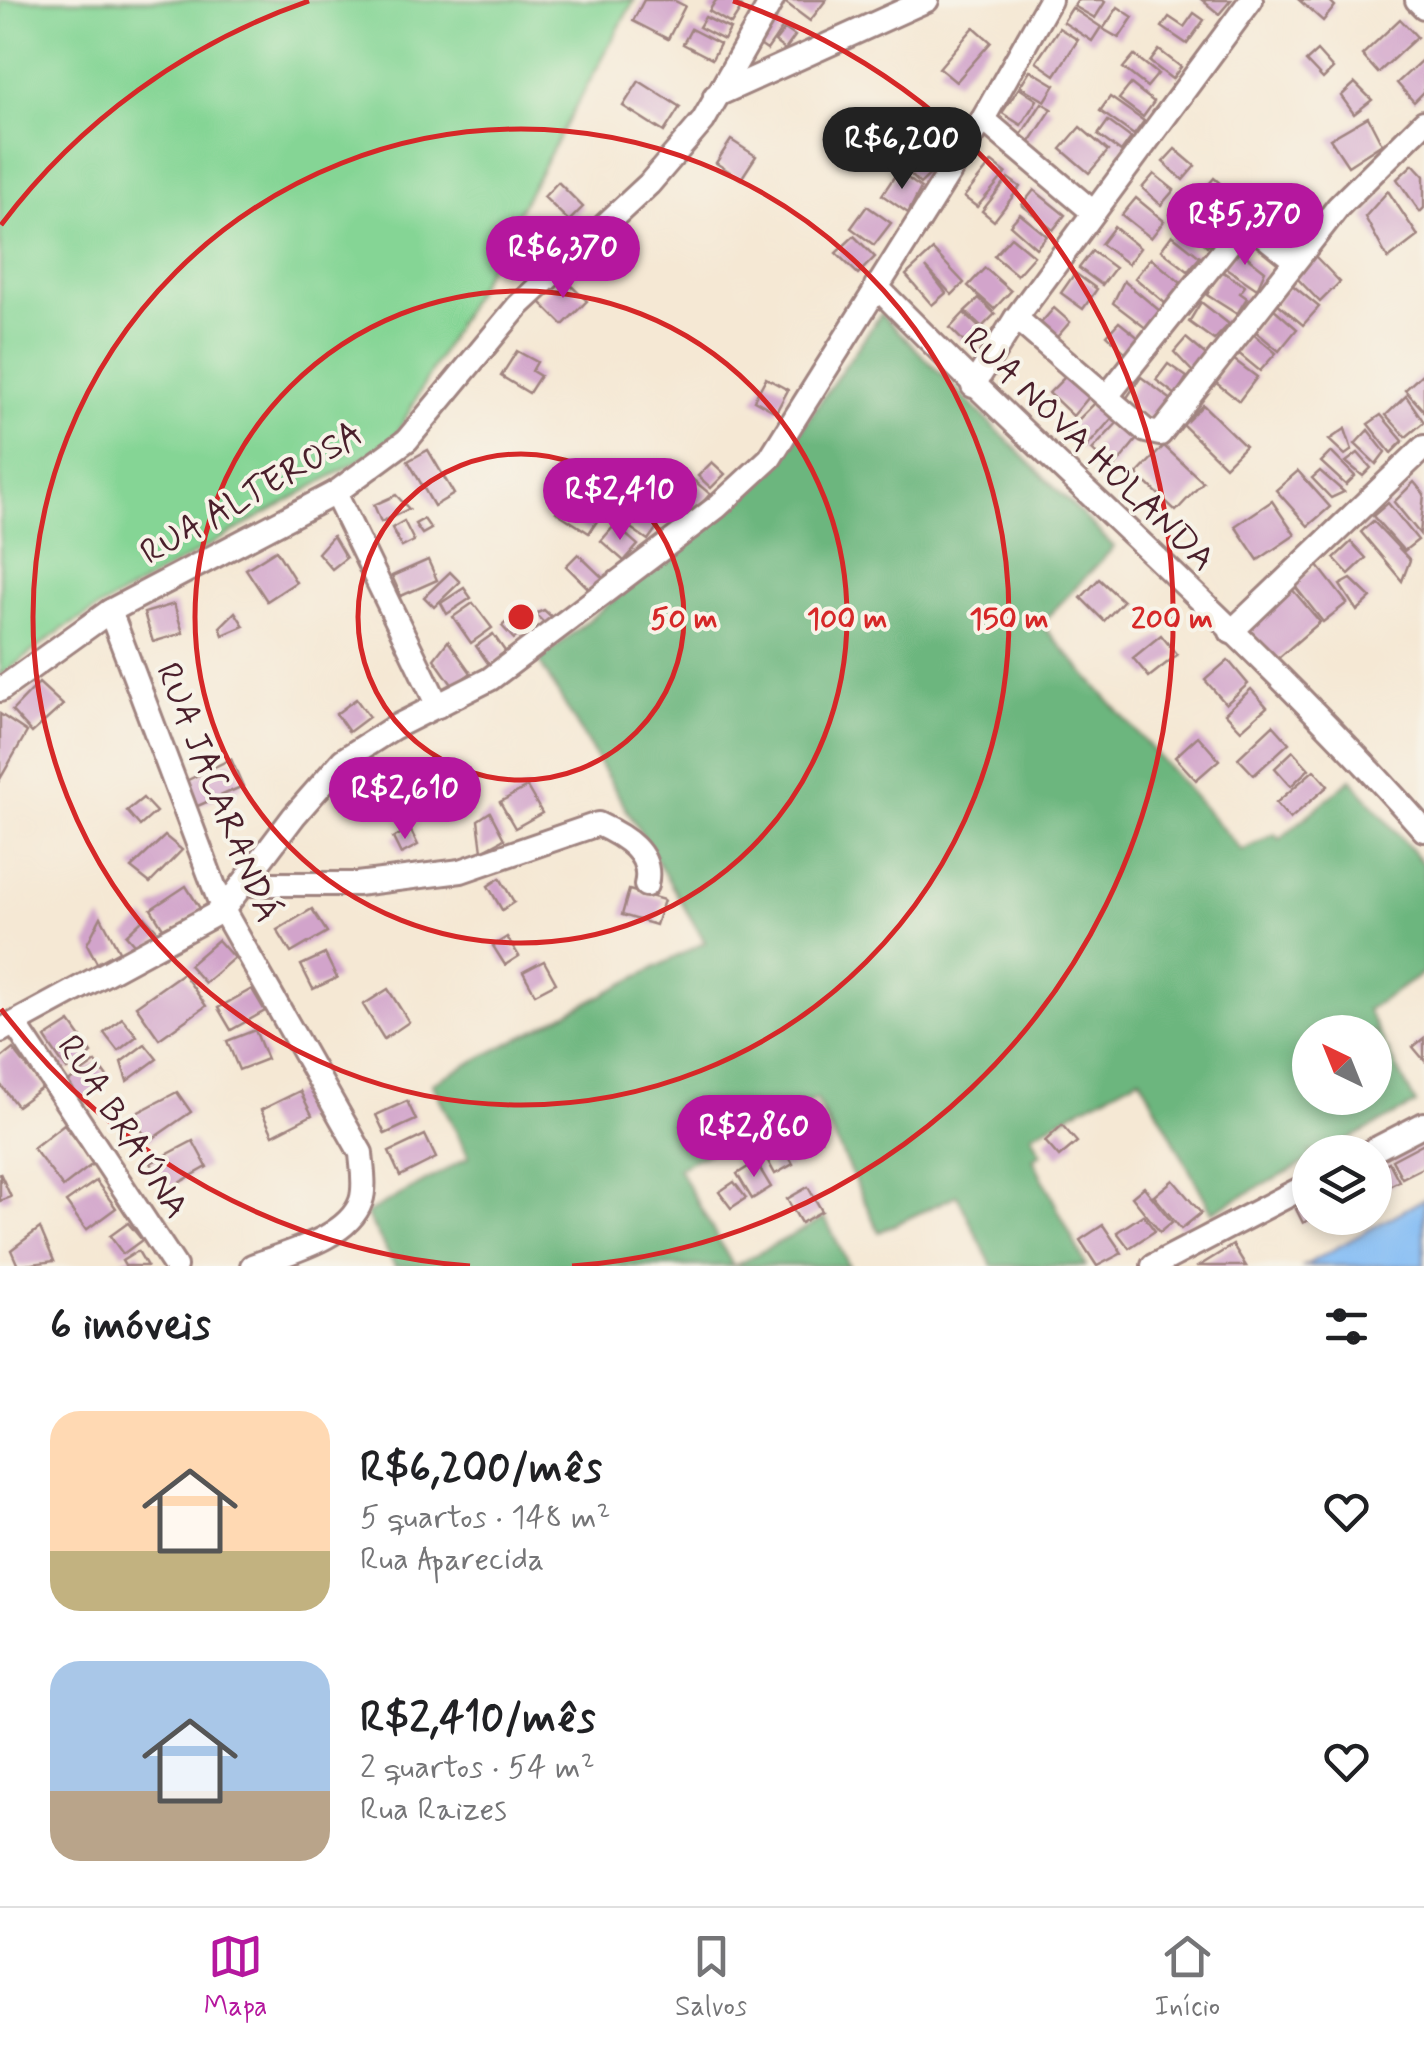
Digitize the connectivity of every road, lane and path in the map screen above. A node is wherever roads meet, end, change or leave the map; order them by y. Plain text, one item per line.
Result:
1 (772, 0) edge
2 (927, 0) edge
3 (1050, 0) edge
4 (1252, 0) edge
5 (1418, 0) edge
6 (1424, 7) edge
7 (715, 96) junction
8 (983, 118) junction
9 (1424, 122) edge
10 (1093, 212) junction
11 (1294, 260) junction
12 (876, 286) junction
13 (1016, 318) junction
14 (973, 386) junction
15 (1108, 394) junction
16 (1424, 447) edge
17 (335, 493) junction
18 (110, 611) junction
19 (1231, 632) junction
20 (0, 690) edge
21 (438, 706) junction
22 (1424, 830) edge
23 (243, 884) junction
24 (646, 885) dead end
25 (223, 910) junction
26 (8, 1028) edge
27 (1424, 1124) edge
28 (1392, 1141) edge
29 (1292, 1193) edge
30 (175, 1266) edge
31 (252, 1266) edge
32 (1153, 1266) edge

1 - 7 street, RUA ALTEROSA
2 - 7 street
3 - 8 street
4 - 10 street
5 - 6 street
7 - 17 street, RUA ALTEROSA
8 - 10 street
8 - 12 street
9 - 11 street
10 - 13 street
11 - 15 street
11 - 15 street
12 - 14 street, RUA NOVA HOLANDA
12 - 21 street
13 - 14 street
13 - 15 street
14 - 19 street, RUA NOVA HOLANDA
16 - 19 street
17 - 18 street, RUA ALTEROSA
17 - 21 street
18 - 20 street, RUA ALTEROSA
18 - 25 street, RUA JACARANDÁ
19 - 22 street, RUA NOVA HOLANDA
21 - 23 street
23 - 24 street
23 - 25 street
25 - 26 street
25 - 31 street, RUA JACARANDÁ
26 - 30 street, RUA BRAÚNA
27 - 28 street
29 - 32 street

